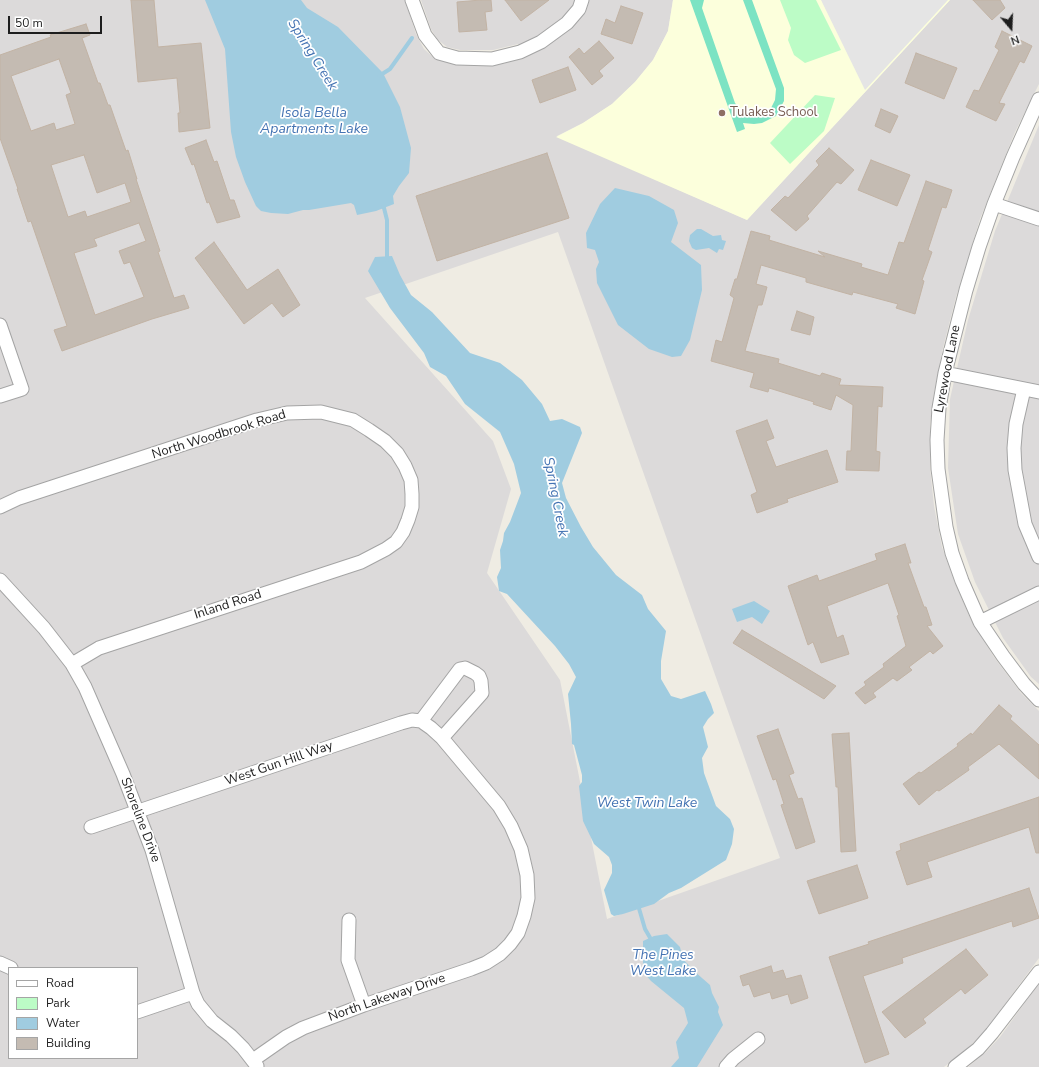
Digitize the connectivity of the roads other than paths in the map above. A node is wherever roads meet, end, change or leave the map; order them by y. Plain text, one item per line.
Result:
1 (412, 0) edge
2 (582, 0) edge
3 (1039, 99) edge
4 (994, 204) junction
5 (1039, 219) edge
6 (0, 325) edge
7 (945, 372) junction
8 (1024, 389) junction
9 (1039, 392) edge
10 (0, 396) edge
11 (0, 506) edge
12 (386, 549) joint
13 (1039, 557) edge
14 (0, 580) edge
15 (1039, 593) edge
16 (980, 622) junction
17 (72, 664) junction
18 (1039, 700) edge
19 (421, 721) junction
20 (442, 738) junction
21 (138, 812) junction
22 (91, 828) dead end
23 (348, 920) dead end
24 (0, 962) edge
25 (9, 967) edge
26 (1038, 977) edge
27 (193, 993) junction
28 (364, 1005) junction
29 (138, 1012) edge
30 (758, 1039) dead end
31 (255, 1063) edge
32 (726, 1067) edge
33 (955, 1067) edge

1 - 2 street
3 - 4 street, Lyrewood Lane
4 - 5 street
4 - 7 street, Lyrewood Lane
6 - 10 street
7 - 8 street
7 - 16 street, Lyrewood Lane
8 - 9 street
8 - 13 street
11 - 12 street, North Woodbrook Road
12 - 17 street, Inland Road
14 - 17 street, Shoreline Drive
15 - 16 street
16 - 18 street, Lyrewood Lane
17 - 21 street, Shoreline Drive
19 - 20 street
19 - 20 street
19 - 21 street, West Gun Hill Way
20 - 28 street, North Lakeway Drive
21 - 22 street, West Gun Hill Way
21 - 27 street, Shoreline Drive
23 - 28 street
24 - 25 street
26 - 33 street
27 - 29 street
27 - 31 street, Shoreline Drive
28 - 31 street, North Lakeway Drive
30 - 32 street

